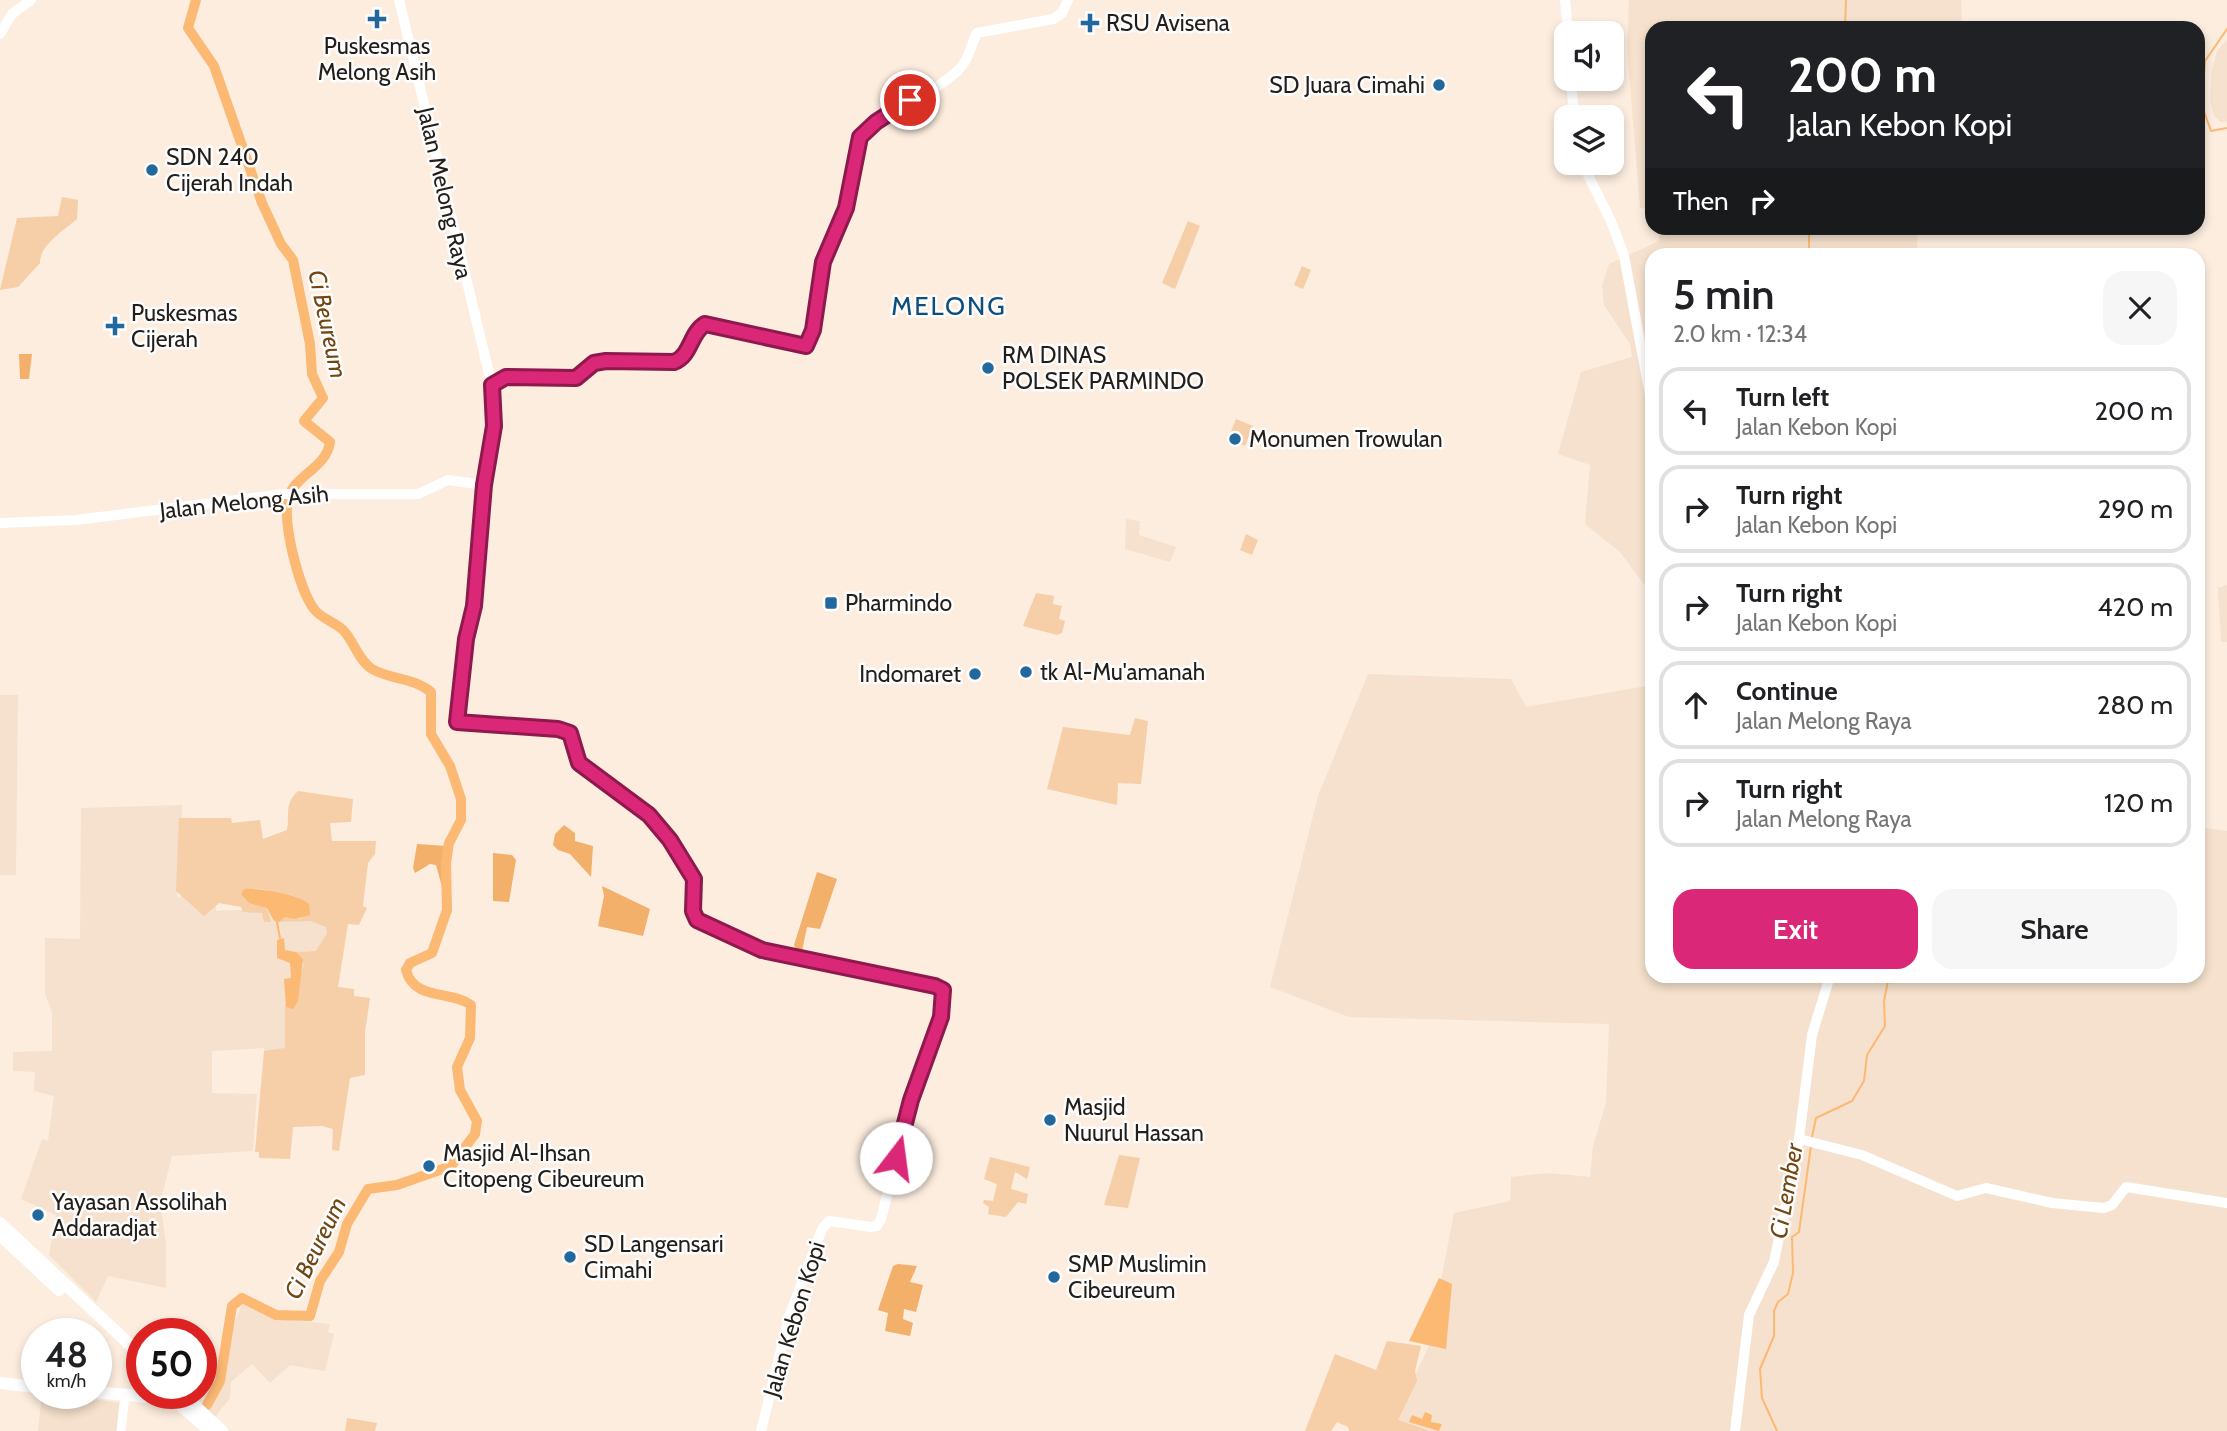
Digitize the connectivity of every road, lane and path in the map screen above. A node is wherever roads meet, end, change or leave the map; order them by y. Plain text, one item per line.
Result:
1 (31, 0) edge
2 (399, 0) edge
3 (1068, 0) edge
4 (1565, 0) edge
5 (1567, 21) edge
6 (0, 34) edge
7 (1587, 175) edge
8 (1645, 368) edge
9 (492, 385) junction
10 (484, 485) junction
11 (0, 523) edge
12 (1828, 983) edge
13 (1808, 1141) junction
14 (2227, 1203) edge
15 (0, 1223) edge
16 (7, 1238) edge
17 (71, 1295) junction
18 (126, 1342) edge
19 (126, 1349) edge
20 (0, 1383) edge
21 (21, 1385) edge
22 (112, 1394) edge
23 (125, 1395) joint
24 (192, 1409) edge
25 (192, 1409) edge
26 (121, 1431) edge
27 (210, 1431) edge
28 (222, 1431) edge
29 (761, 1431) edge
30 (1735, 1431) edge

1 - 6 main road
2 - 9 main road, Jalan Melong Raya
3 - 9 main road
4 - 5 main road
7 - 8 main road
9 - 10 main road, Jalan Melong Raya
10 - 11 main road, Jalan Melong Asih
10 - 29 main road, Jalan Kebon Kopi
12 - 13 main road
13 - 14 main road
13 - 30 main road
15 - 16 highway
16 - 17 highway
17 - 18 highway
17 - 19 highway
20 - 21 highway
22 - 23 highway
23 - 26 street
24 - 27 highway
25 - 28 highway

